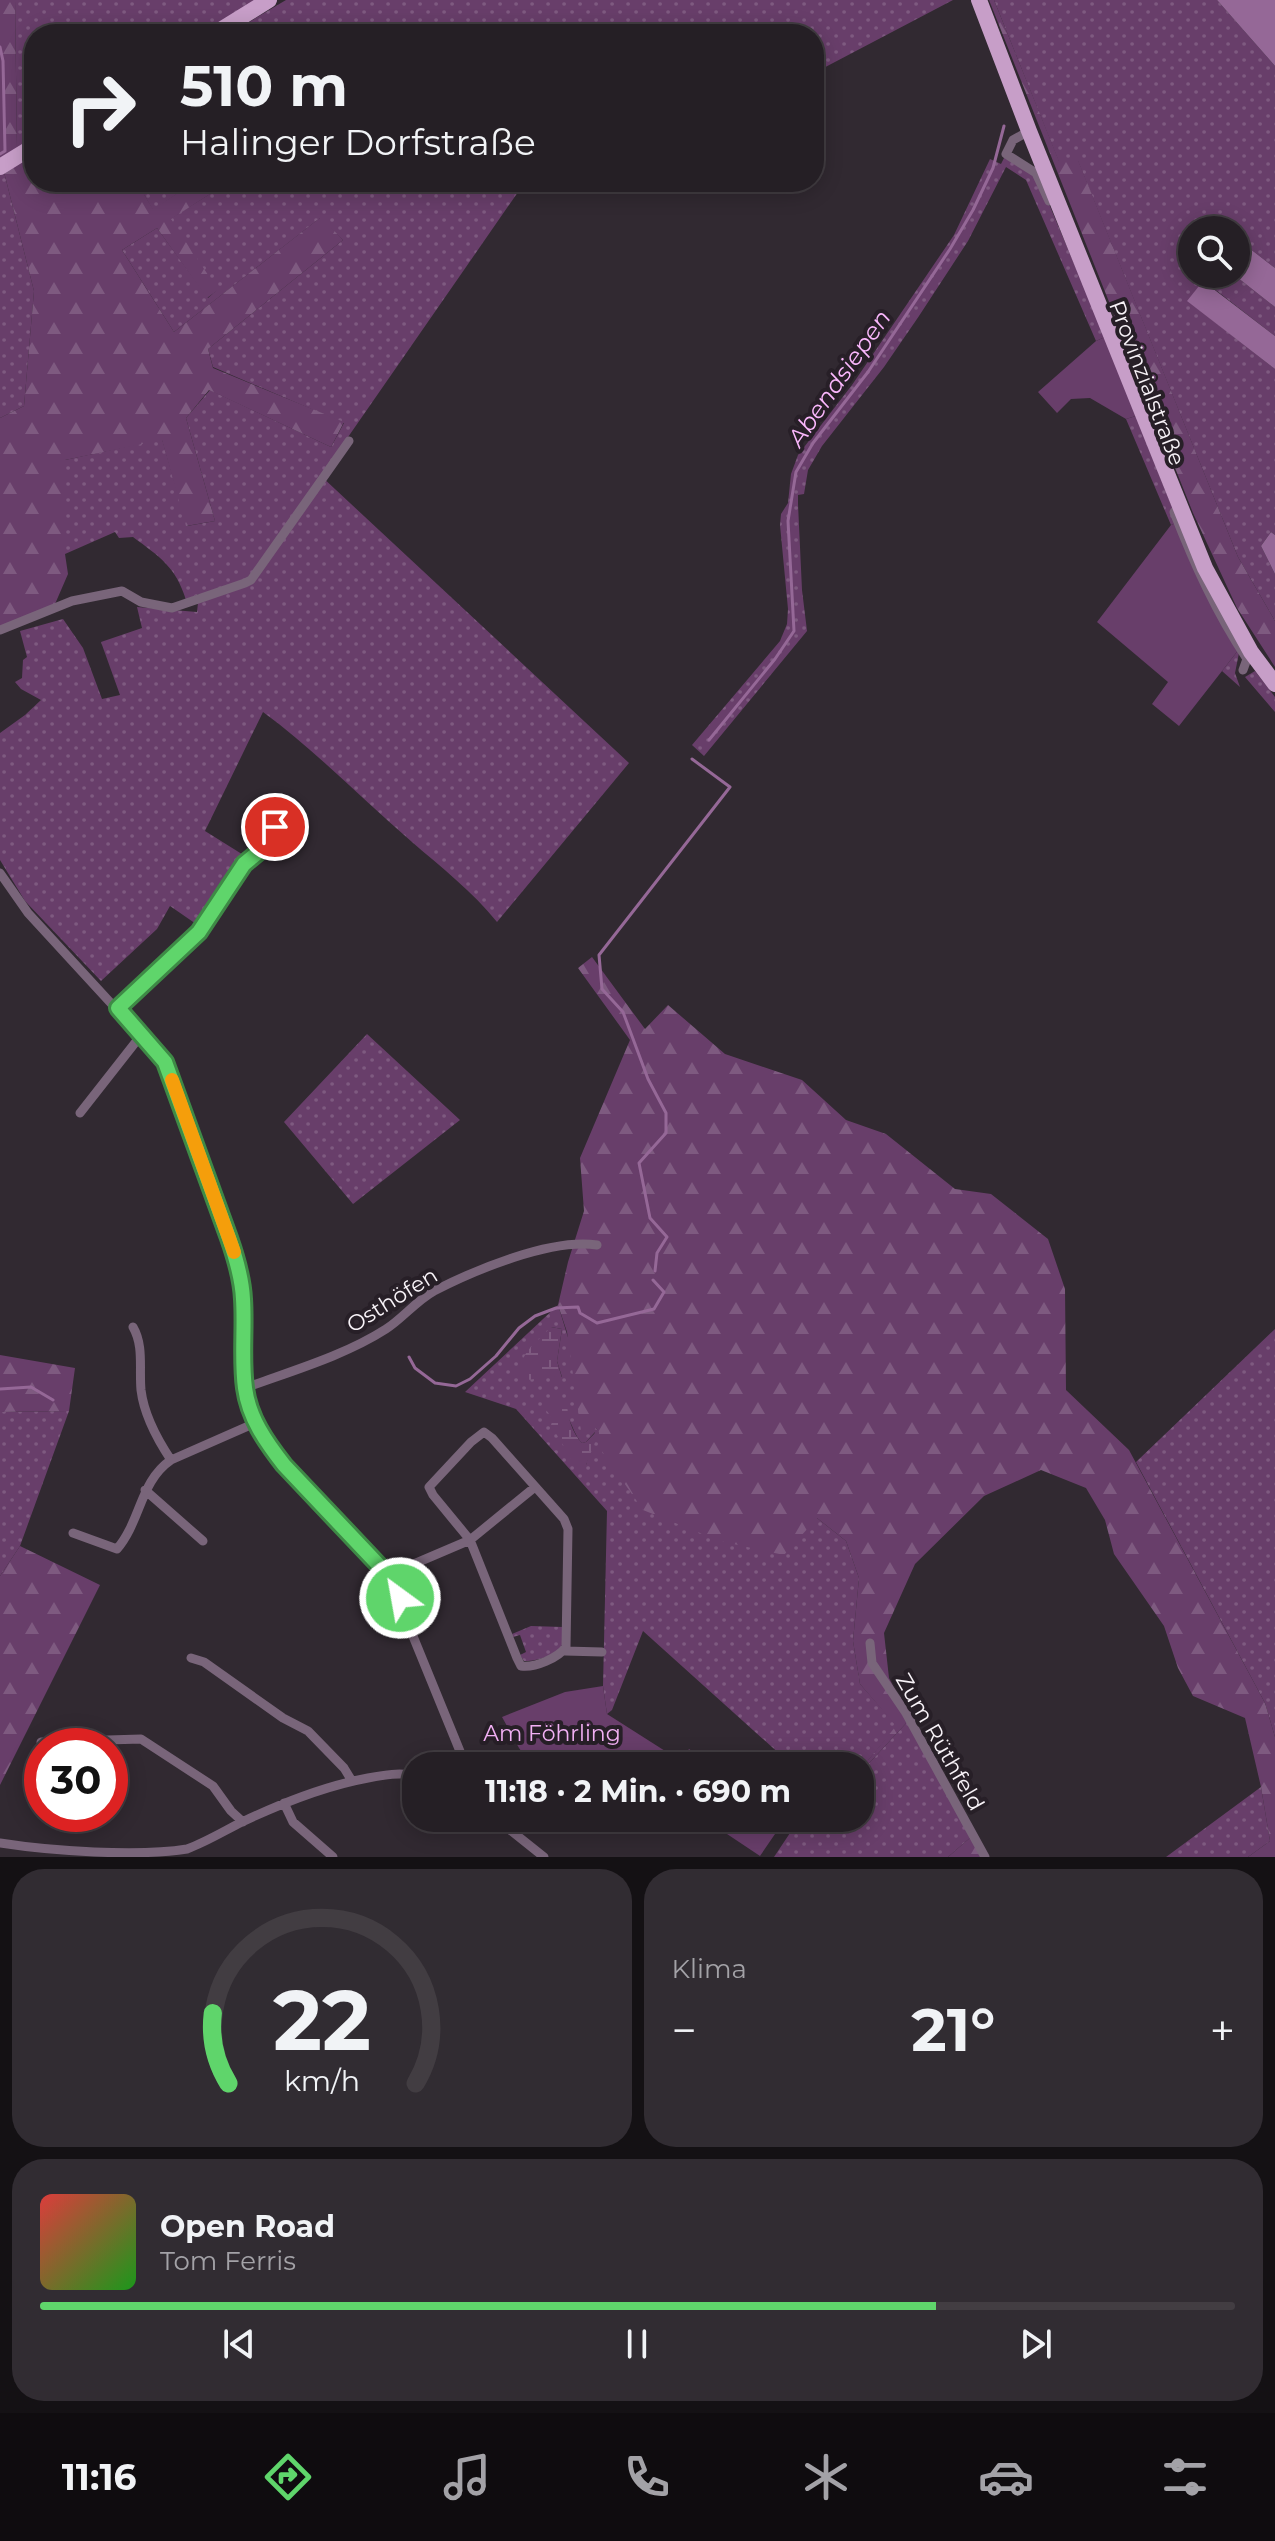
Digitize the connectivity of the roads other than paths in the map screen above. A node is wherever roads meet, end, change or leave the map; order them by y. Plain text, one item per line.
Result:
1 (269, 0) edge
2 (979, 0) edge
3 (230, 24) edge
4 (1029, 131) junction
5 (24, 152) edge
6 (0, 167) edge
7 (349, 441) dead end
8 (0, 630) edge
9 (1243, 670) dead end
10 (1275, 684) edge
11 (275, 827) dead end
12 (0, 873) edge
13 (118, 1008) junction
14 (142, 1034) junction
15 (80, 1113) dead end
16 (597, 1245) dead end
17 (133, 1327) dead end
18 (245, 1388) junction
19 (255, 1423) junction
20 (171, 1460) junction
21 (535, 1487) junction
22 (145, 1490) junction
23 (73, 1533) dead end
24 (470, 1540) junction
25 (203, 1541) dead end
26 (388, 1575) junction
27 (870, 1643) dead end
28 (565, 1651) junction
29 (602, 1652) dead end
30 (191, 1658) dead end
31 (128, 1739) edge
32 (460, 1752) edge
33 (402, 1775) edge
34 (352, 1781) junction
35 (284, 1803) junction
36 (243, 1822) junction
37 (513, 1832) edge
38 (0, 1843) edge
39 (186, 1854) edge
40 (74, 1856) edge
41 (333, 1857) edge
42 (544, 1857) edge
43 (985, 1857) edge

1 - 3 main road
2 - 4 main road, Provinzialstraße
4 - 9 street, Provinzialstraße
4 - 10 main road, Provinzialstraße
5 - 6 main road
7 - 8 street
11 - 13 street
12 - 13 street
13 - 14 street
14 - 15 street
14 - 18 street
16 - 18 street, Osthöfen
17 - 20 street
18 - 19 street
19 - 20 street
19 - 26 street
20 - 22 street
21 - 24 street
21 - 24 street
21 - 28 street
22 - 23 street
22 - 25 street
24 - 26 street
24 - 28 street
26 - 32 street
27 - 43 street, Zum Rüthfeld
28 - 29 street
30 - 34 street
31 - 36 street
33 - 34 street
34 - 35 street
35 - 36 street
35 - 41 street
36 - 39 street
37 - 42 street
38 - 40 street
39 - 40 street

